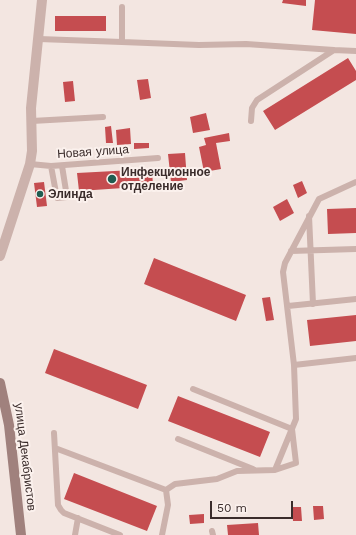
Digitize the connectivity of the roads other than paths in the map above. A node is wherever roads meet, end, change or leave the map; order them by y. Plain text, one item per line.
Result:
1 (42, 0) edge
2 (122, 7) dead end
3 (39, 39) junction
4 (122, 42) junction
5 (334, 50) junction
6 (356, 51) edge
7 (103, 116) dead end
8 (32, 121) junction
9 (251, 121) dead end
10 (158, 158) dead end
11 (30, 164) junction
12 (51, 166) junction
13 (62, 166) junction
14 (356, 182) edge
15 (310, 215) junction
16 (356, 250) edge
17 (291, 251) junction
18 (311, 251) junction
19 (0, 256) edge
20 (356, 300) edge
21 (313, 304) junction
22 (288, 306) junction
23 (356, 358) edge
24 (294, 364) junction
25 (0, 383) edge
26 (193, 389) dead end
27 (292, 428) junction
28 (54, 433) dead end
29 (178, 439) dead end
30 (55, 448) junction
31 (256, 470) junction
32 (276, 470) junction
33 (166, 490) junction
34 (78, 518) junction
35 (21, 535) edge
36 (75, 535) edge
37 (120, 535) edge
38 (162, 535) edge

1 - 3 street
2 - 4 lane
3 - 4 lane
3 - 8 street
4 - 5 lane
5 - 6 lane
5 - 9 lane
7 - 8 lane
8 - 11 street
10 - 13 lane, Новая улица
11 - 12 lane, Новая улица
11 - 19 street
12 - 13 lane, Новая улица
12 - 13 lane
14 - 15 lane
15 - 17 lane
15 - 18 lane
16 - 18 lane
17 - 18 lane
17 - 22 lane
18 - 21 lane
20 - 21 lane
21 - 22 lane
22 - 24 lane
23 - 24 lane
24 - 27 lane
25 - 35 main road, улица Декабристов
26 - 27 lane
27 - 32 lane
27 - 32 lane
28 - 30 lane
29 - 31 lane
30 - 33 lane
30 - 34 lane
31 - 32 lane
31 - 33 lane
33 - 38 lane
34 - 36 lane
34 - 37 lane

